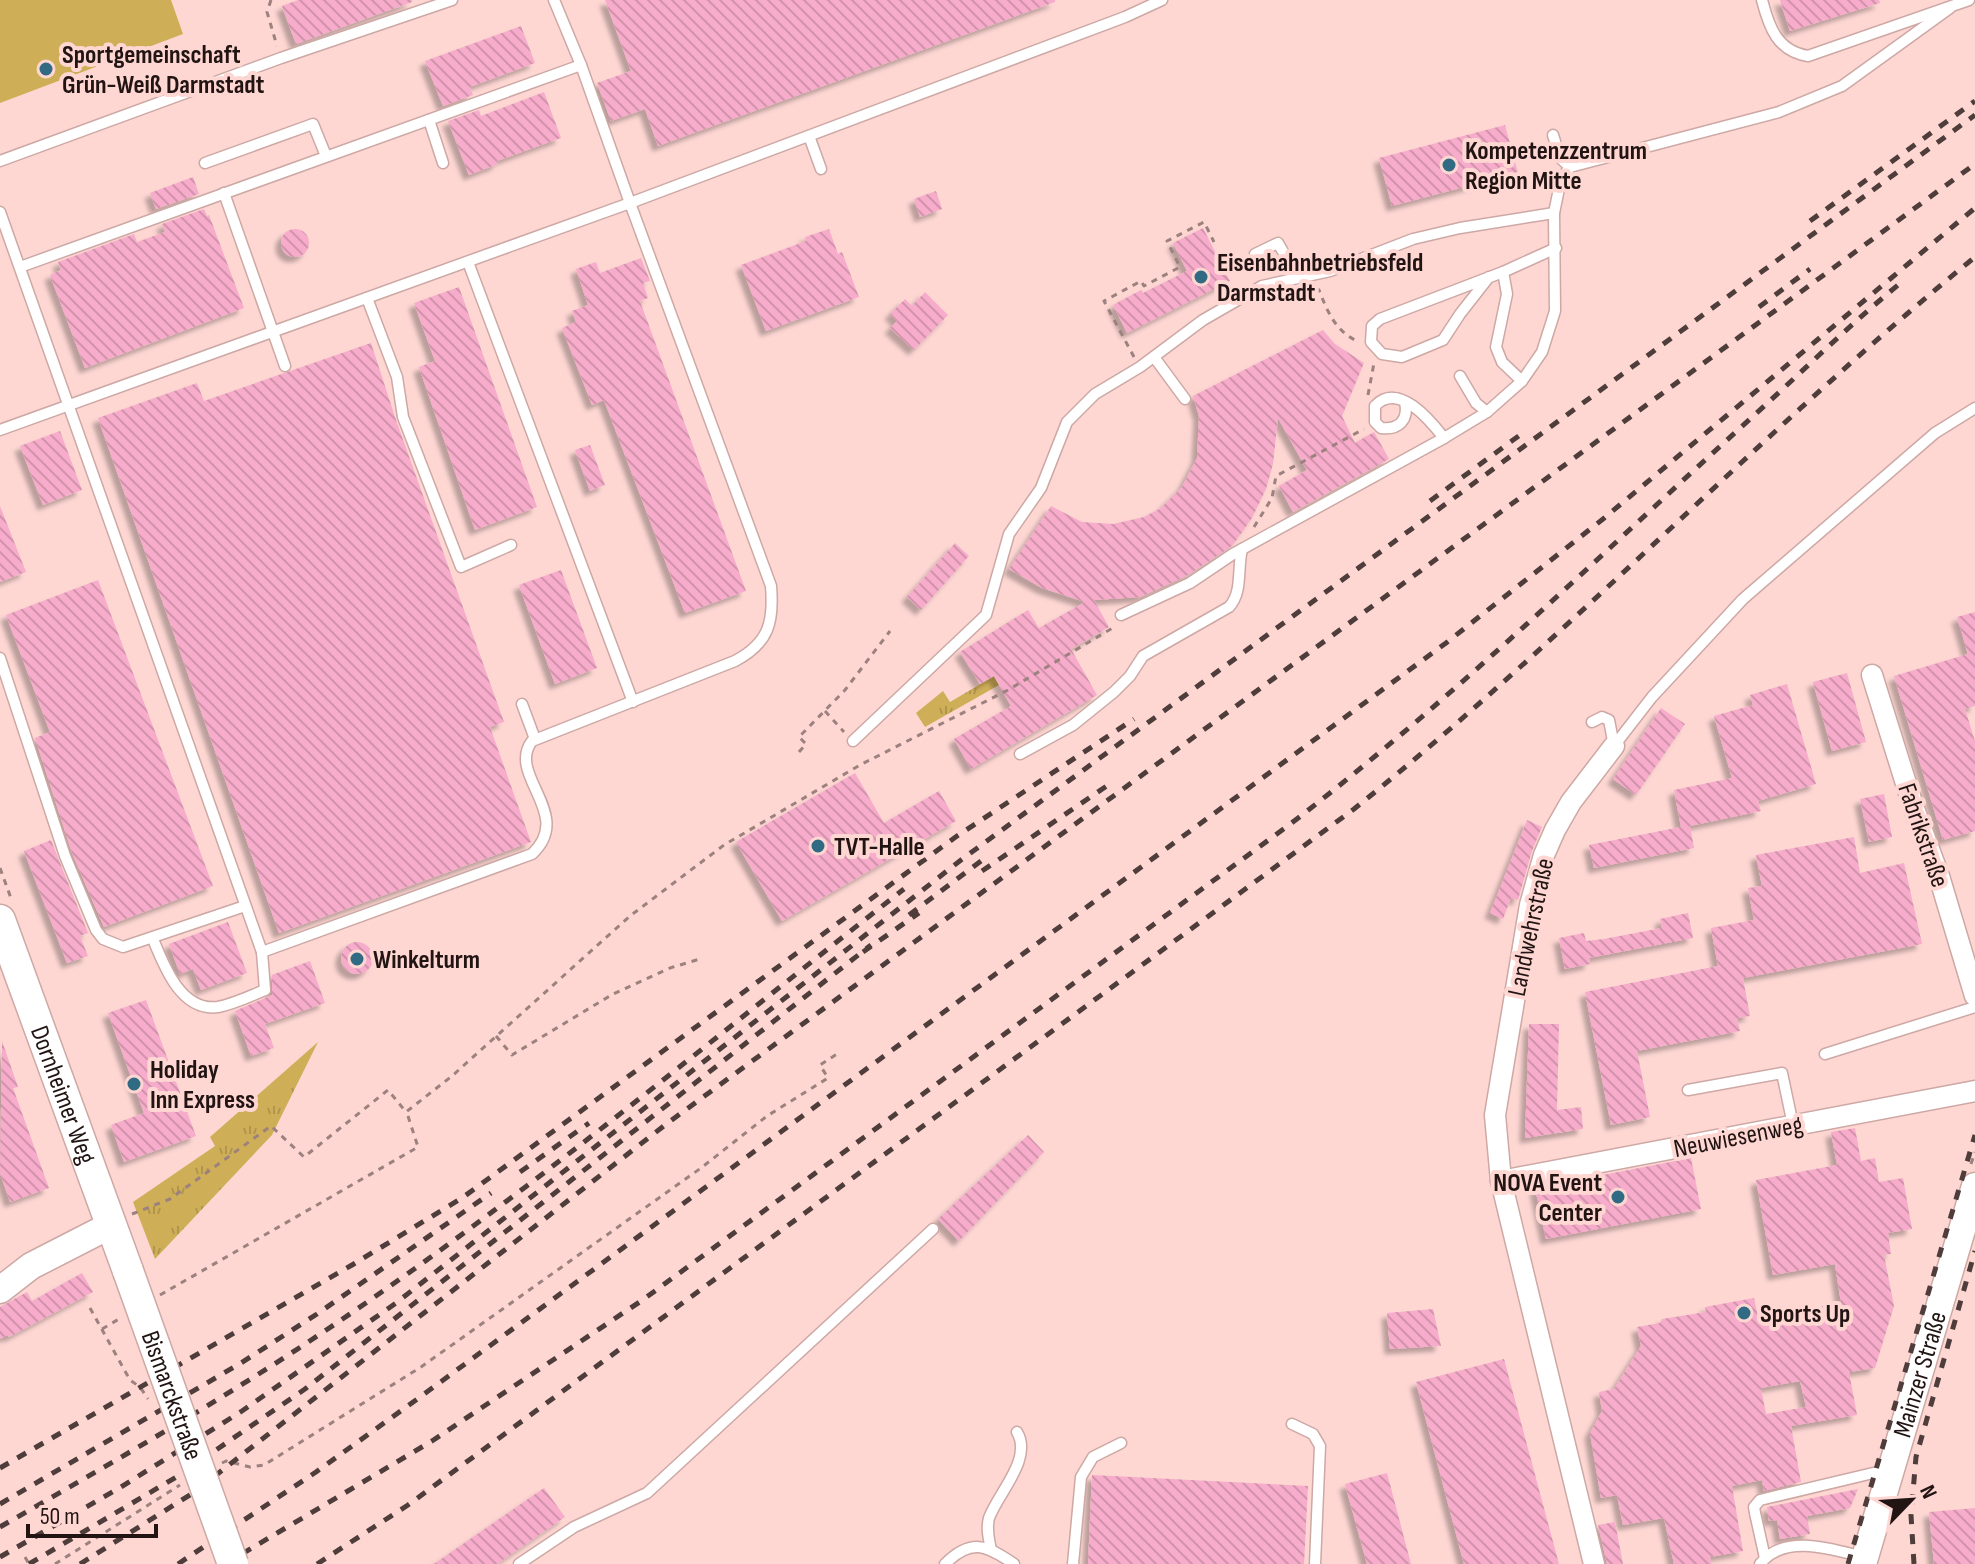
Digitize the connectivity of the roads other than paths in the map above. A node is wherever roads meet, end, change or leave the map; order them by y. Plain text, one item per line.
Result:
1 (452, 0) edge
2 (554, 0) edge
3 (1162, 0) edge
4 (1762, 0) edge
5 (1969, 0) edge
6 (1950, 8) junction
7 (581, 65) junction
8 (429, 120) junction
9 (1553, 135) dead end
10 (809, 136) junction
11 (326, 156) junction
12 (0, 161) edge
13 (205, 163) dead end
14 (443, 163) dead end
15 (1570, 167) junction
16 (821, 169) dead end
17 (224, 193) junction
18 (630, 203) junction
19 (0, 212) edge
20 (1554, 213) junction
21 (1556, 248) junction
22 (1255, 254) dead end
23 (468, 262) junction
24 (20, 267) junction
25 (1503, 272) junction
26 (1489, 277) junction
27 (1298, 278) junction
28 (367, 298) junction
29 (273, 332) junction
30 (1154, 357) junction
31 (285, 366) dead end
32 (1460, 376) dead end
33 (1522, 381) junction
34 (1185, 399) dead end
35 (1405, 402) junction
36 (70, 405) junction
37 (1975, 408) edge
38 (1487, 412) junction
39 (0, 430) edge
40 (1444, 438) junction
41 (511, 545) dead end
42 (1242, 549) junction
43 (1121, 615) road end
44 (0, 658) edge
45 (1872, 675) dead end
46 (633, 702) junction
47 (522, 704) dead end
48 (1592, 722) dead end
49 (535, 739) junction
50 (853, 741) dead end
51 (1614, 746) junction
52 (1020, 754) dead end
53 (245, 906) junction
54 (0, 920) edge
55 (153, 939) junction
56 (262, 952) junction
57 (1975, 996) edge
58 (1975, 1007) edge
59 (1825, 1054) dead end
60 (1688, 1090) dead end
61 (1975, 1091) edge
62 (1793, 1125) junction
63 (1501, 1181) junction
64 (1975, 1186) edge
65 (117, 1222) junction
66 (933, 1229) dead end
67 (128, 1271) joint
68 (0, 1290) edge
69 (1292, 1424) dead end
70 (1017, 1432) dead end
71 (1121, 1443) dead end
72 (1892, 1469) junction
73 (991, 1550) junction
74 (1762, 1561) edge
75 (1864, 1561) edge
76 (233, 1564) edge
77 (519, 1564) edge
78 (945, 1564) edge
79 (1014, 1564) edge
80 (1073, 1564) edge
81 (1315, 1564) edge
82 (1594, 1564) edge

1 - 12 lane
2 - 7 lane
3 - 10 lane
4 - 6 lane
5 - 6 lane
6 - 15 lane
7 - 8 lane
7 - 18 lane
8 - 11 lane
8 - 14 lane
9 - 15 lane
10 - 16 lane
10 - 18 lane
11 - 13 lane
11 - 17 lane
15 - 20 lane
17 - 24 lane
17 - 29 lane
18 - 23 lane
18 - 46 lane
19 - 24 lane
20 - 21 lane
20 - 27 lane
21 - 25 lane
21 - 33 lane
22 - 27 lane
23 - 28 lane
23 - 46 lane
24 - 36 lane
25 - 26 lane
25 - 33 lane
26 - 26 lane
27 - 30 lane
28 - 29 lane
28 - 41 lane
29 - 31 lane
29 - 36 lane
30 - 34 lane
30 - 50 lane
32 - 38 lane
33 - 38 lane
35 - 35 lane
35 - 40 lane
36 - 39 lane
36 - 53 lane
37 - 51 lane, Landwehrstraße
38 - 40 lane
40 - 42 lane
42 - 43 lane
42 - 52 lane
44 - 55 lane
45 - 57 street, Fabrikstraße
46 - 49 lane
47 - 49 lane
48 - 51 lane
49 - 56 lane
51 - 63 street, Landwehrstraße
53 - 55 lane
53 - 56 lane
54 - 65 main road, Dornheimer Weg
55 - 56 lane
58 - 59 lane
60 - 62 lane
61 - 62 street, Neuwiesenweg
62 - 63 street, Neuwiesenweg
63 - 82 street, Landwehrstraße
64 - 72 street, Mainzer Straße
65 - 67 main road, Dornheimer Weg
65 - 68 street
66 - 77 lane
67 - 76 main road, Bismarckstraße, bridge
69 - 81 lane
70 - 73 lane
71 - 80 lane
72 - 74 lane
72 - 75 street, Mainzer Straße
73 - 78 lane
73 - 79 lane
74 - 75 lane

